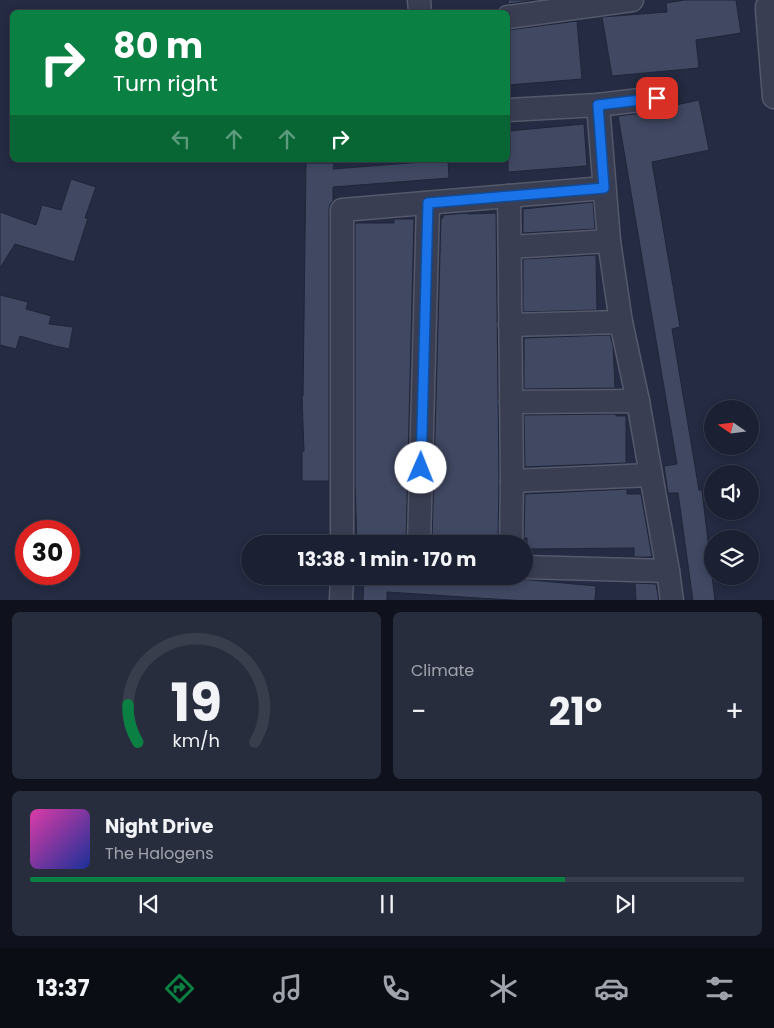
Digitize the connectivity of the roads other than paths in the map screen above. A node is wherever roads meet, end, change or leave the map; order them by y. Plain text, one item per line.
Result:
1 (632, 0) edge
2 (608, 2) edge
3 (774, 4) edge
4 (510, 11) edge
5 (774, 95) edge
6 (657, 98) dead end
7 (598, 105) junction
8 (510, 110) edge
9 (604, 188) junction
10 (509, 196) junction
11 (428, 203) junction
12 (609, 241) junction
13 (510, 247) junction
14 (622, 322) junction
15 (510, 325) junction
16 (638, 401) junction
17 (511, 402) junction
18 (650, 475) junction
19 (512, 481) junction
20 (342, 535) edge
21 (419, 535) edge
22 (511, 535) edge
23 (533, 567) edge
24 (668, 571) junction
25 (342, 585) edge
26 (341, 600) edge
27 (672, 600) edge

1 - 2 street
2 - 4 street
3 - 5 street
6 - 7 street
7 - 8 street
7 - 9 street
9 - 10 street
9 - 12 street
10 - 11 street
10 - 13 street
11 - 20 street
11 - 21 street
12 - 13 street
12 - 14 street
13 - 15 street
14 - 15 street
14 - 16 street
15 - 17 street
16 - 17 street
16 - 18 street
17 - 19 street
18 - 19 street
18 - 24 street
19 - 22 street
23 - 24 street
24 - 27 street
25 - 26 street

